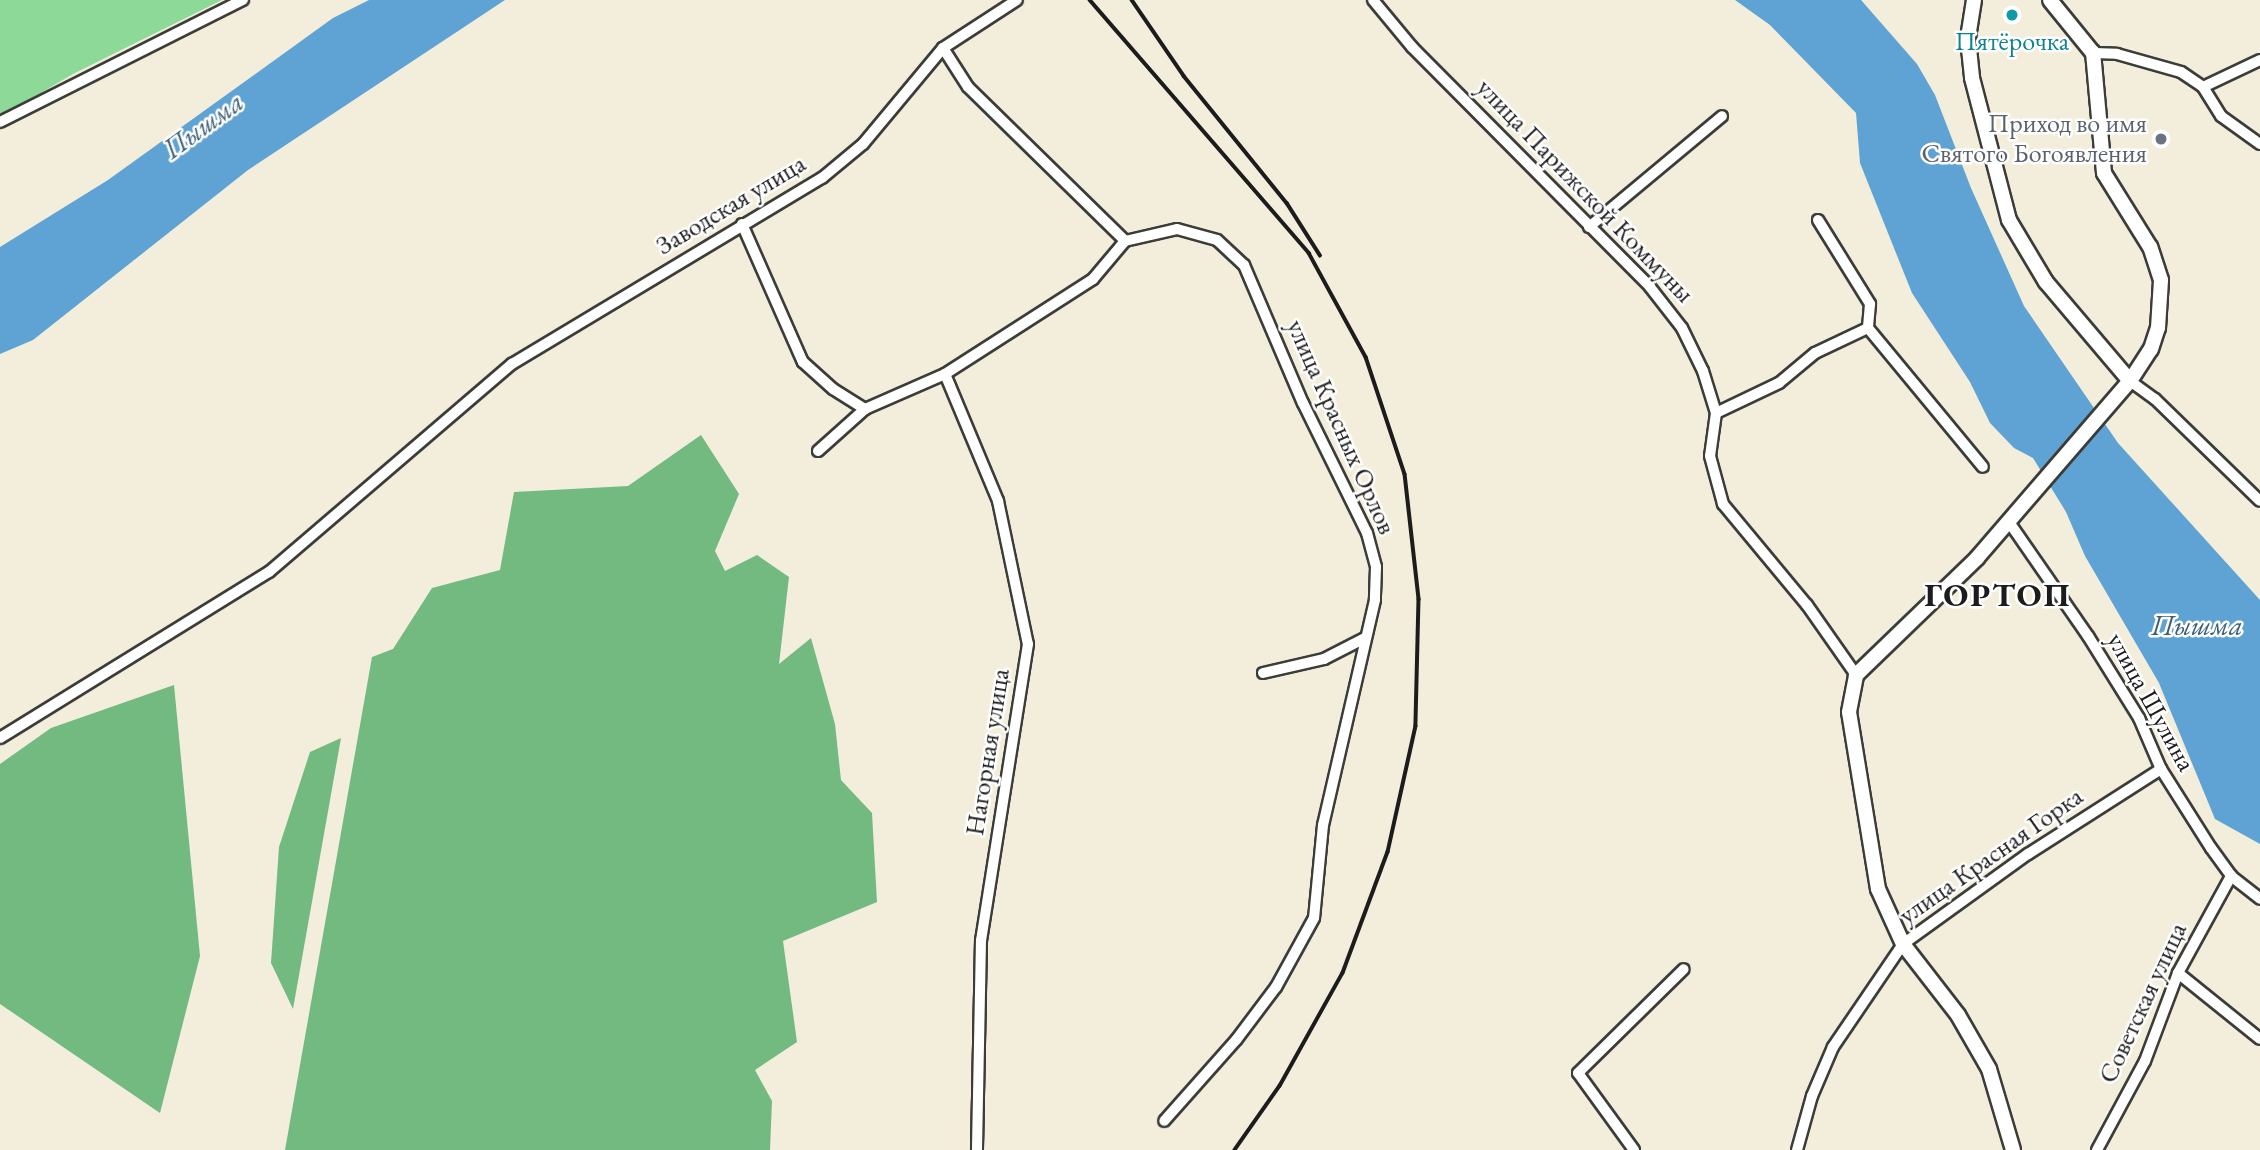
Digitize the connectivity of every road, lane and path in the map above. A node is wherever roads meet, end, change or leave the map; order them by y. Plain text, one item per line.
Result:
1 (243, 0) edge
2 (1017, 0) edge
3 (1373, 0) edge
4 (1974, 0) edge
5 (2050, 0) edge
6 (943, 48) junction
7 (2093, 53) junction
8 (2260, 60) edge
9 (2203, 87) junction
10 (1722, 116) dead end
11 (0, 122) edge
12 (2260, 144) edge
13 (1818, 220) dead end
14 (742, 224) junction
15 (1589, 227) junction
16 (1125, 241) junction
17 (1868, 328) junction
18 (945, 374) junction
19 (2130, 381) junction
20 (865, 408) junction
21 (1716, 413) junction
22 (818, 451) dead end
23 (1983, 467) dead end
24 (2260, 501) edge
25 (2009, 522) junction
26 (1365, 638) junction
27 (1262, 673) dead end
28 (1856, 675) junction
29 (0, 738) edge
30 (2161, 769) junction
31 (2231, 876) junction
32 (2260, 898) edge
33 (1903, 944) junction
34 (1684, 969) dead end
35 (2178, 972) junction
36 (2260, 1039) edge
37 (1164, 1121) dead end
38 (976, 1150) edge
39 (1634, 1150) edge
40 (1797, 1150) edge
41 (2013, 1150) edge
42 (2098, 1150) edge

1 - 11 street
2 - 6 street, Заводская улица
3 - 15 street, улица Парижской Коммуны
4 - 19 main road
5 - 7 main road
6 - 14 street, Заводская улица
6 - 16 street
7 - 9 street
7 - 19 main road
8 - 9 street
9 - 12 street
10 - 15 street
13 - 17 street
14 - 20 street
14 - 29 street, Заводская улица
15 - 21 street, улица Парижской Коммуны
16 - 18 street
16 - 26 street, улица Красных Орлов
17 - 21 street
17 - 23 street
18 - 20 street
18 - 38 street, Нагорная улица
19 - 24 street
19 - 25 main road
20 - 22 street
21 - 28 street, улица Парижской Коммуны
25 - 28 main road
25 - 30 street, улица Шулина
26 - 27 street
26 - 37 street, улица Красных Орлов
28 - 33 main road
30 - 31 street, улица Шулина
30 - 33 street, улица Красная Горка
31 - 32 street, улица Шулина
31 - 35 street, Советская улица
33 - 40 street, улица Красная Горка
33 - 41 main road
34 - 39 street
35 - 36 street
35 - 42 street, Советская улица

